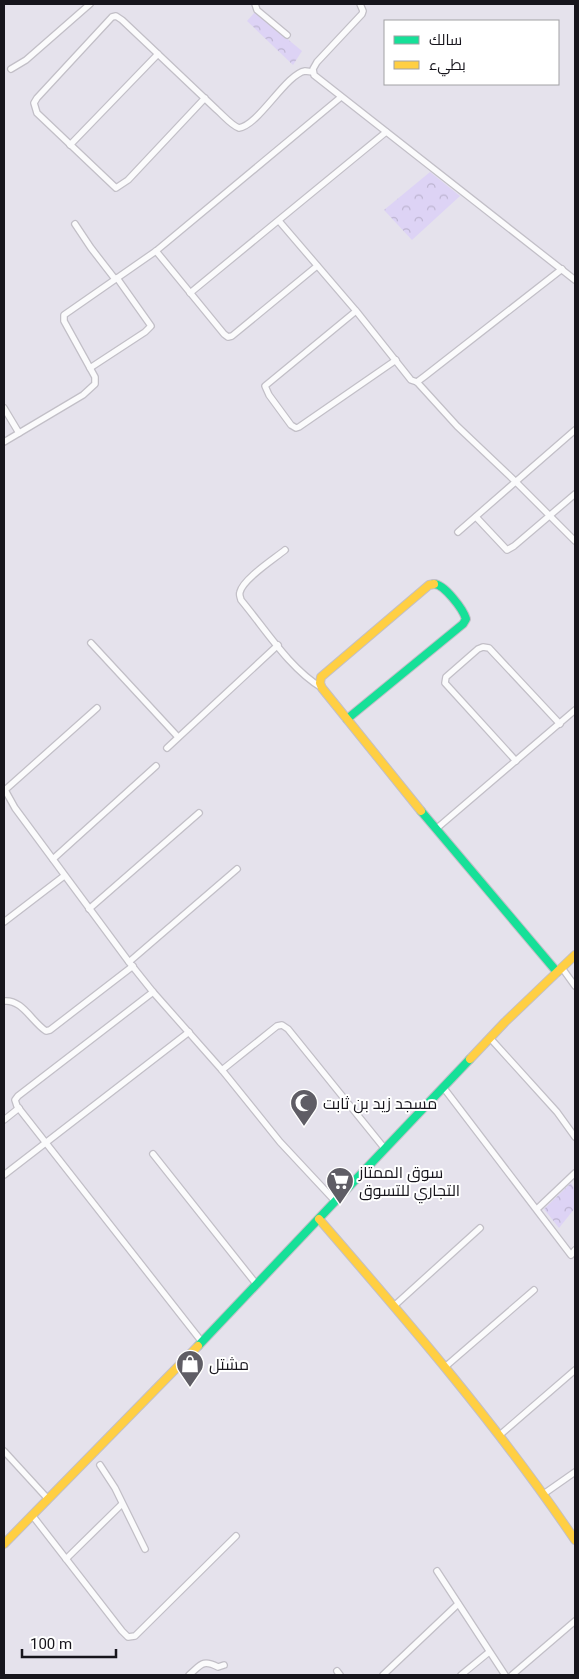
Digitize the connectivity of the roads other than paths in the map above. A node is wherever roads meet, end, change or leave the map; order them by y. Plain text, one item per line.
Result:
1 (90, 4) edge
2 (255, 4) edge
3 (360, 4) edge
4 (287, 35) dead end
5 (158, 54) junction
6 (11, 69) dead end
7 (313, 72) junction
8 (342, 97) junction
9 (204, 98) junction
10 (386, 132) junction
11 (70, 145) junction
12 (279, 221) junction
13 (75, 224) dead end
14 (156, 251) junction
15 (317, 266) junction
16 (562, 269) junction
17 (116, 279) junction
18 (575, 280) edge
19 (190, 293) junction
20 (356, 311) junction
21 (396, 360) junction
22 (90, 368) junction
23 (416, 382) junction
24 (4, 408) edge
25 (575, 430) edge
26 (19, 433) junction
27 (4, 442) edge
28 (516, 482) junction
29 (575, 494) edge
30 (550, 516) junction
31 (476, 517) junction
32 (458, 532) dead end
33 (575, 541) edge
34 (285, 550) dead end
35 (91, 643) dead end
36 (278, 645) junction
37 (322, 688) junction
38 (97, 708) dead end
39 (575, 710) edge
40 (347, 718) junction
41 (560, 724) junction
42 (178, 737) junction
43 (167, 748) dead end
44 (516, 761) junction
45 (156, 766) dead end
46 (4, 789) edge
47 (199, 813) dead end
48 (436, 829) junction
49 (53, 859) junction
50 (237, 869) dead end
51 (64, 876) junction
52 (89, 908) junction
53 (4, 922) edge
54 (575, 955) edge
55 (131, 964) junction
56 (559, 970) junction
57 (575, 986) edge
58 (153, 992) junction
59 (4, 1001) edge
60 (189, 1032) junction
61 (490, 1038) junction
62 (222, 1070) junction
63 (443, 1087) junction
64 (19, 1108) junction
65 (4, 1120) edge
66 (575, 1137) edge
67 (47, 1142) junction
68 (386, 1149) junction
69 (153, 1154) dead end
70 (575, 1173) edge
71 (4, 1175) edge
72 (336, 1202) junction
73 (537, 1209) junction
74 (319, 1219) junction
75 (480, 1228) dead end
76 (575, 1250) edge
77 (257, 1285) junction
78 (534, 1290) dead end
79 (394, 1306) junction
80 (202, 1342) junction
81 (445, 1367) junction
82 (575, 1370) edge
83 (501, 1434) junction
84 (4, 1451) edge
85 (100, 1465) dead end
86 (575, 1472) edge
87 (545, 1493) junction
88 (48, 1499) junction
89 (122, 1504) junction
90 (32, 1515) junction
91 (236, 1536) dead end
92 (575, 1540) edge
93 (4, 1544) edge
94 (145, 1550) dead end
95 (66, 1559) junction
96 (437, 1571) dead end
97 (458, 1604) junction
98 (575, 1621) edge
99 (489, 1652) junction
100 (224, 1665) dead end
101 (189, 1675) edge
102 (383, 1675) edge
103 (461, 1675) edge
104 (504, 1675) edge
105 (512, 1675) edge

1 - 6 street
2 - 4 street
3 - 7 street
5 - 9 street
5 - 11 street
5 - 11 street
7 - 8 street
7 - 9 street
8 - 10 street
8 - 14 street
9 - 11 street
10 - 12 street
10 - 16 street
12 - 15 street
12 - 19 street
13 - 17 street
14 - 17 street
14 - 19 street
15 - 19 street
15 - 20 street
16 - 18 street
16 - 23 street
17 - 22 street
17 - 22 street
20 - 21 street
20 - 21 street
21 - 23 street
22 - 26 street
23 - 28 street
24 - 26 street
25 - 28 street
26 - 27 street
28 - 30 street
28 - 31 street
29 - 30 street
30 - 31 street
30 - 33 street
31 - 32 street
34 - 36 street
35 - 42 street
36 - 37 street
36 - 42 street
37 - 40 street
37 - 40 street
38 - 46 street
39 - 41 street
40 - 48 street
41 - 44 street
41 - 44 street
42 - 43 street
44 - 48 street
45 - 49 street
46 - 49 street
47 - 52 street
48 - 56 street
49 - 51 street
50 - 55 street
51 - 52 street
51 - 53 street
52 - 55 street
54 - 56 street
55 - 58 street
55 - 59 street
56 - 57 street
56 - 61 street
58 - 60 street
58 - 64 street
60 - 62 street
60 - 67 street
61 - 63 street
61 - 66 street
62 - 68 street
62 - 72 street
63 - 68 street
63 - 73 street
64 - 65 street
64 - 67 street
67 - 71 street
67 - 80 street
68 - 72 street
69 - 77 street
70 - 73 street
72 - 74 street
73 - 76 street
74 - 77 street
74 - 79 street
75 - 79 street
77 - 80 street
78 - 81 street
79 - 81 street
80 - 88 street
81 - 83 street
82 - 83 street
83 - 87 street
84 - 88 street
85 - 89 street
86 - 87 street
87 - 92 street
88 - 90 street
89 - 94 street
89 - 95 street
90 - 93 street
90 - 95 street
91 - 95 street
96 - 97 street
97 - 99 street
97 - 102 street
98 - 105 street
99 - 103 street
99 - 104 street
100 - 101 street

